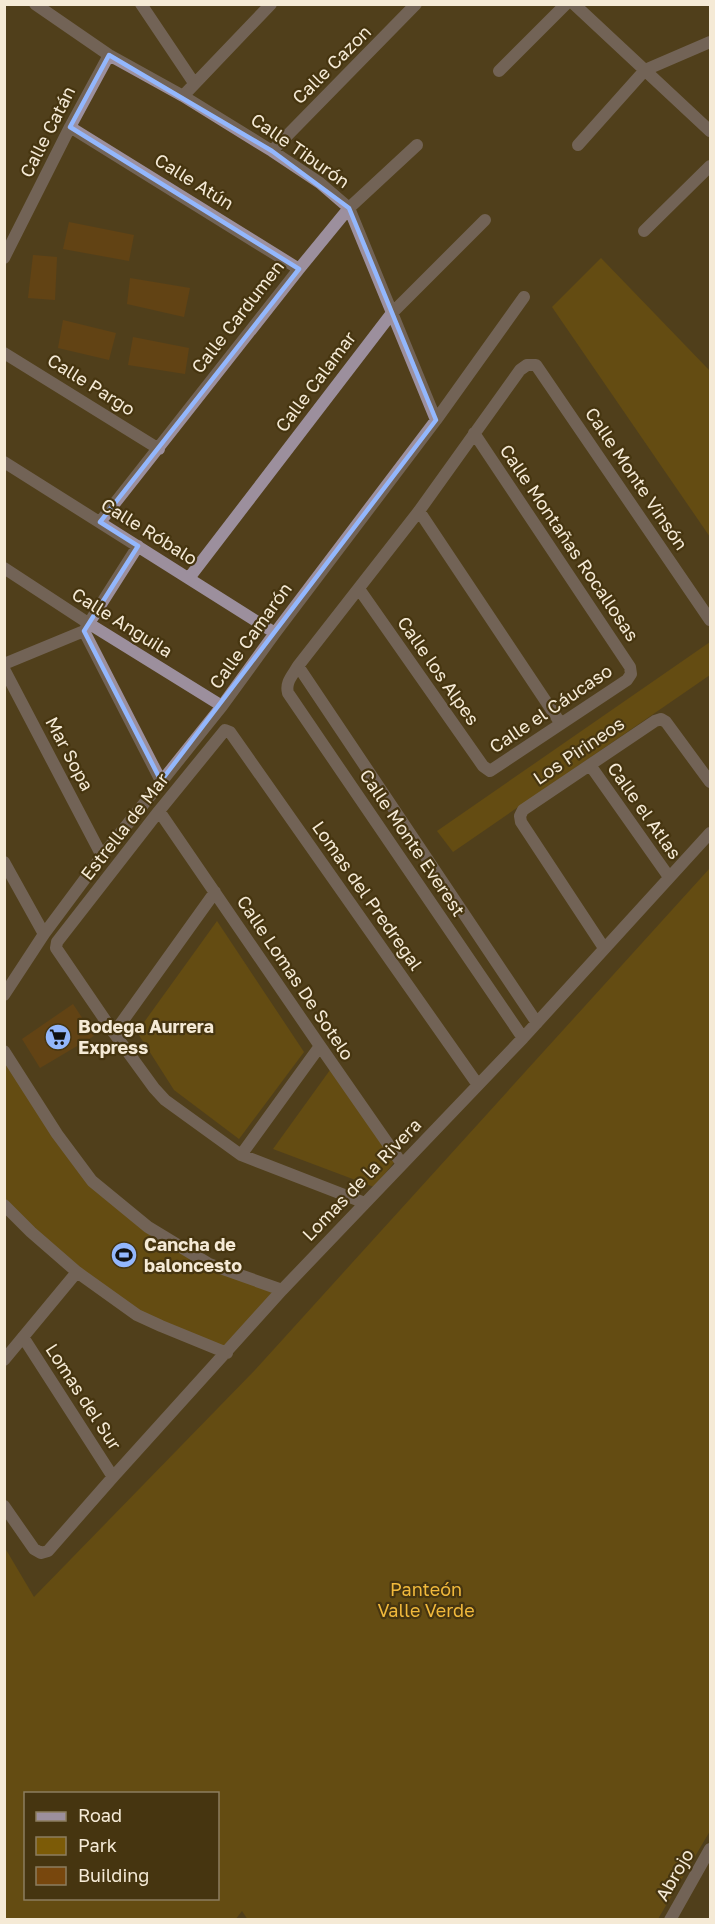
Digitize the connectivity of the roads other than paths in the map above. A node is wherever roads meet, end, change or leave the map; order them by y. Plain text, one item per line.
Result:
1 (35, 4) edge
2 (141, 4) edge
3 (271, 4) edge
4 (416, 4) edge
5 (566, 4) edge
6 (574, 4) edge
7 (711, 42) edge
8 (109, 55) junction
9 (645, 70) junction
10 (499, 71) dead end
11 (194, 83) junction
12 (183, 96) junction
13 (70, 127) junction
14 (711, 131) edge
15 (417, 145) dead end
16 (578, 145) dead end
17 (272, 150) junction
18 (711, 166) edge
19 (349, 208) junction
20 (485, 220) dead end
21 (644, 231) dead end
22 (6, 250) edge
23 (299, 269) junction
24 (524, 297) dead end
25 (392, 312) junction
26 (4, 353) edge
27 (527, 364) joint
28 (436, 420) junction
29 (474, 434) junction
30 (159, 448) junction
31 (4, 462) edge
32 (419, 511) junction
33 (100, 522) junction
34 (138, 546) junction
35 (4, 568) edge
36 (189, 578) junction
37 (359, 589) junction
38 (711, 620) edge
39 (86, 627) junction
40 (275, 633) junction
41 (4, 664) edge
42 (298, 666) junction
43 (4, 669) edge
44 (631, 674) joint
45 (222, 706) junction
46 (561, 724) junction
47 (225, 730) joint
48 (590, 765) junction
49 (490, 771) joint
50 (162, 781) junction
51 (711, 782) edge
52 (159, 811) junction
53 (711, 832) edge
54 (102, 856) junction
55 (4, 862) edge
56 (669, 878) junction
57 (215, 892) junction
58 (44, 934) junction
59 (604, 948) junction
60 (4, 994) edge
61 (537, 1023) junction
62 (114, 1033) junction
63 (523, 1038) junction
64 (320, 1046) junction
65 (4, 1051) edge
66 (478, 1085) junction
67 (242, 1155) junction
68 (402, 1164) junction
69 (365, 1203) junction
70 (4, 1205) edge
71 (77, 1272) junction
72 (282, 1290) junction
73 (23, 1337) junction
74 (227, 1353) junction
75 (4, 1360) edge
76 (113, 1477) junction
77 (4, 1506) edge
78 (711, 1849) edge
79 (673, 1918) edge

1 - 8 street, Calle Tiburón
2 - 11 street
3 - 11 street
4 - 17 street, Calle Cazon
5 - 10 street
6 - 9 street
7 - 9 street
8 - 12 street, Calle Tiburón
8 - 13 street, Calle Catán
9 - 14 street
9 - 16 street
11 - 12 street
12 - 17 street, Calle Tiburón
13 - 22 street, Calle Catán
13 - 23 street, Calle Atún
15 - 19 street, Calle Cardumen
17 - 19 street, Calle Tiburón
18 - 21 street
19 - 23 street, Calle Cardumen
19 - 25 street, Calle Tiburón
20 - 25 street, Calle Calamar
23 - 30 street, Calle Cardumen
24 - 28 street, Calle Camarón
25 - 28 street, Calle Tiburón
25 - 36 street, Calle Calamar
26 - 30 street, Calle Pargo
27 - 29 street, Calle Monte Everest
27 - 38 street, Calle Monte Vinsón
28 - 40 street, Calle Camarón
29 - 32 street, Calle Monte Everest
29 - 44 street, Calle Montañas Rocallosas
30 - 33 street, Calle Cardumen
31 - 33 street, Calle Róbalo
32 - 37 street, Calle Monte Everest
32 - 46 street
33 - 34 street, Calle Róbalo
34 - 36 street, Calle Róbalo
34 - 39 street
35 - 39 street, Calle Anguila
36 - 40 street, Calle Róbalo
37 - 42 street, Calle Monte Everest
37 - 49 street, Calle los Alpes
39 - 41 street
39 - 45 street, Calle Anguila
39 - 50 street
40 - 45 street, Calle Camarón
42 - 61 street, Calle Monte Everest
42 - 63 street, Calle Monte Everest
43 - 54 street, Mar Sopa
44 - 46 street, Calle el Cáucaso
45 - 50 street, Calle Camarón
46 - 49 street, Calle el Cáucaso
47 - 52 street, Estrella de Mar
47 - 66 street, Lomas del Predregal
48 - 51 street, Los Pirineos
48 - 56 street, Calle el Atlas
48 - 59 street, Los Pirineos
50 - 54 street, Calle Camarón
52 - 57 street, Calle Lomas De Sotelo
52 - 62 street, Estrella de Mar
53 - 56 street, Lomas de la Rivera
54 - 58 street, Calle Camarón
55 - 58 street
56 - 59 street, Lomas de la Rivera
57 - 62 street
57 - 64 street, Calle Lomas De Sotelo
58 - 60 street, Calle Camarón
59 - 61 street, Lomas de la Rivera
61 - 63 street, Lomas de la Rivera
62 - 67 street
63 - 66 street, Lomas de la Rivera
64 - 67 street
64 - 68 street, Calle Lomas De Sotelo
65 - 72 street
66 - 68 street, Lomas de la Rivera
67 - 69 street
68 - 69 street, Lomas de la Rivera
69 - 72 street, Lomas de la Rivera
70 - 71 street
71 - 73 street
71 - 74 street
72 - 74 street, Lomas de la Rivera
73 - 75 street
73 - 76 street, Lomas del Sur
74 - 76 street, Lomas de la Rivera
76 - 77 street, Lomas de la Rivera
78 - 79 street, Abrojo

